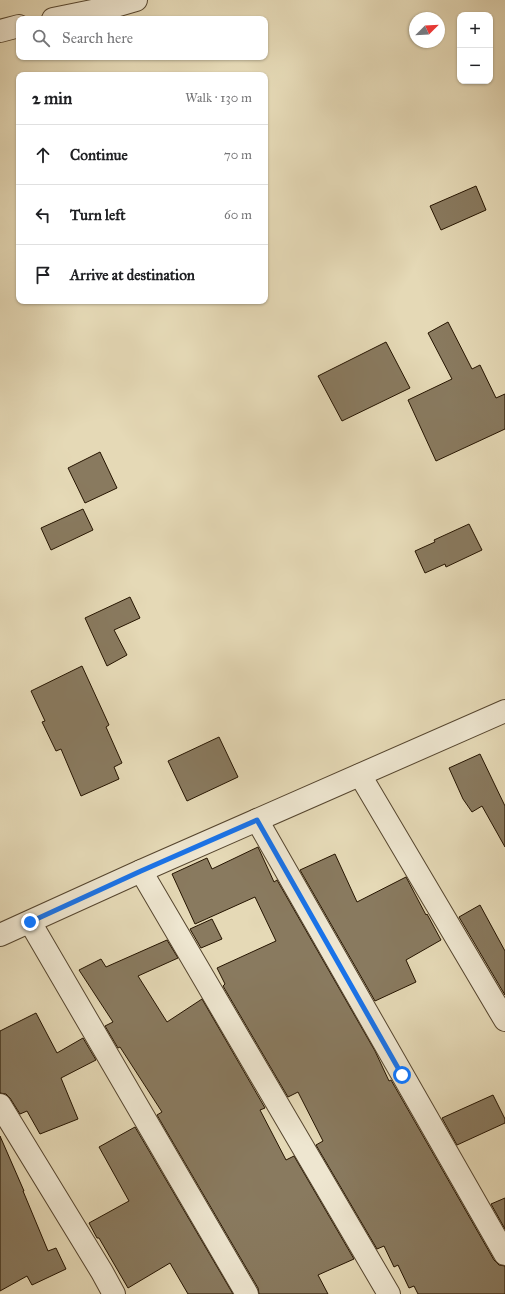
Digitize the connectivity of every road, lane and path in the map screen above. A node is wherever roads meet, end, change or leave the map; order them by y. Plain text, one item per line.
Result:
1 (136, 0) edge
2 (109, 3) edge
3 (64, 16) edge
4 (16, 27) edge
5 (0, 31) edge
6 (505, 711) edge
7 (360, 775) junction
8 (257, 820) junction
9 (141, 871) junction
10 (30, 922) junction
11 (0, 935) edge
12 (505, 1020) edge
13 (0, 1105) edge
14 (505, 1254) edge
15 (114, 1294) edge
16 (247, 1294) edge
17 (389, 1294) edge

1 - 2 street
2 - 3 street
4 - 5 street
6 - 7 street
7 - 8 street
7 - 12 street
8 - 9 street
8 - 14 street
9 - 10 street
9 - 17 street
10 - 11 street
10 - 16 street
13 - 15 street

